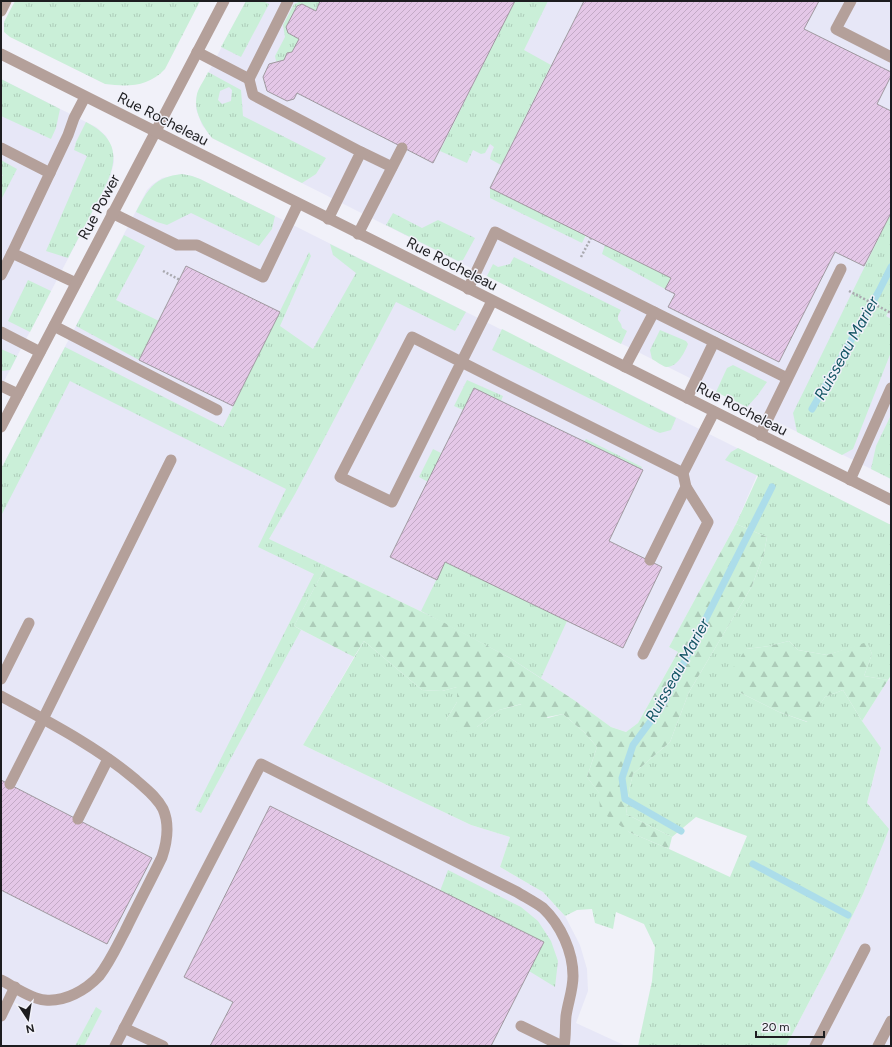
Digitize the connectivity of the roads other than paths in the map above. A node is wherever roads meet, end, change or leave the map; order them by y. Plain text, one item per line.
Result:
1 (6, 1) edge
2 (224, 1) edge
3 (288, 1) edge
4 (851, 1) edge
5 (1, 10) edge
6 (197, 52) junction
7 (1, 54) edge
8 (891, 57) edge
9 (249, 78) junction
10 (85, 97) junction
11 (154, 132) junction
12 (1, 148) edge
13 (402, 148) dead end
14 (361, 152) junction
15 (392, 167) junction
16 (50, 172) junction
17 (298, 204) junction
18 (112, 213) junction
19 (328, 219) junction
20 (358, 234) junction
21 (12, 253) junction
22 (841, 269) dead end
23 (1, 275) edge
24 (76, 283) junction
25 (468, 289) junction
26 (492, 301) junction
27 (654, 312) junction
28 (54, 326) junction
29 (1, 332) edge
30 (714, 342) junction
31 (40, 352) junction
32 (461, 362) junction
33 (625, 367) junction
34 (787, 378) junction
35 (1, 386) edge
36 (891, 388) edge
37 (18, 394) junction
38 (687, 398) junction
39 (217, 410) dead end
40 (714, 412) junction
41 (1, 427) edge
42 (760, 434) junction
43 (171, 460) dead end
44 (683, 473) junction
45 (850, 480) junction
46 (686, 487) junction
47 (891, 500) edge
48 (650, 560) dead end
49 (29, 623) dead end
50 (643, 654) dead end
51 (1, 679) edge
52 (1, 696) edge
53 (43, 719) junction
54 (108, 759) junction
55 (10, 784) dead end
56 (78, 819) dead end
57 (865, 950) dead end
58 (1, 980) edge
59 (15, 987) junction
60 (1, 1016) edge
61 (891, 1021) edge
62 (521, 1026) dead end
63 (124, 1028) junction
64 (115, 1046) edge
65 (163, 1046) edge
66 (563, 1046) edge
67 (816, 1046) edge
68 (878, 1046) edge

1 - 5 street
2 - 6 street, Rue Power
3 - 9 street
4 - 8 street
6 - 9 street
6 - 11 street, Rue Power
7 - 10 street, Rue Rocheleau
9 - 14 street
10 - 11 street, Rue Rocheleau
10 - 16 street
11 - 17 street, Rue Rocheleau
11 - 18 street, Rue Power
12 - 16 street
13 - 15 street
14 - 15 street
14 - 19 street
15 - 20 street
16 - 21 street
17 - 18 street
17 - 19 street, Rue Rocheleau
18 - 24 street, Rue Power
19 - 20 street, Rue Rocheleau
20 - 25 street, Rue Rocheleau
21 - 23 street
21 - 24 street
22 - 34 street
24 - 28 street, Rue Power
25 - 26 street, Rue Rocheleau
25 - 27 street
26 - 32 street
26 - 33 street, Rue Rocheleau
27 - 30 street
27 - 33 street
28 - 31 street, Rue Power
28 - 39 street
29 - 31 street
30 - 34 street
30 - 38 street
31 - 37 street, Rue Power
32 - 32 street
32 - 44 street
33 - 38 street, Rue Rocheleau
34 - 42 street
35 - 37 street
36 - 45 street
37 - 41 street, Rue Power
38 - 40 street, Rue Rocheleau
40 - 42 street, Rue Rocheleau
40 - 44 street
42 - 45 street, Rue Rocheleau
43 - 53 street
44 - 46 street
45 - 47 street, Rue Rocheleau
46 - 48 street
46 - 50 street
49 - 51 street
52 - 53 street
53 - 54 street
53 - 55 street
54 - 56 street
54 - 59 street
57 - 67 street
58 - 59 street
59 - 60 street
61 - 68 street
62 - 66 street
63 - 64 street
63 - 65 street
63 - 66 street

